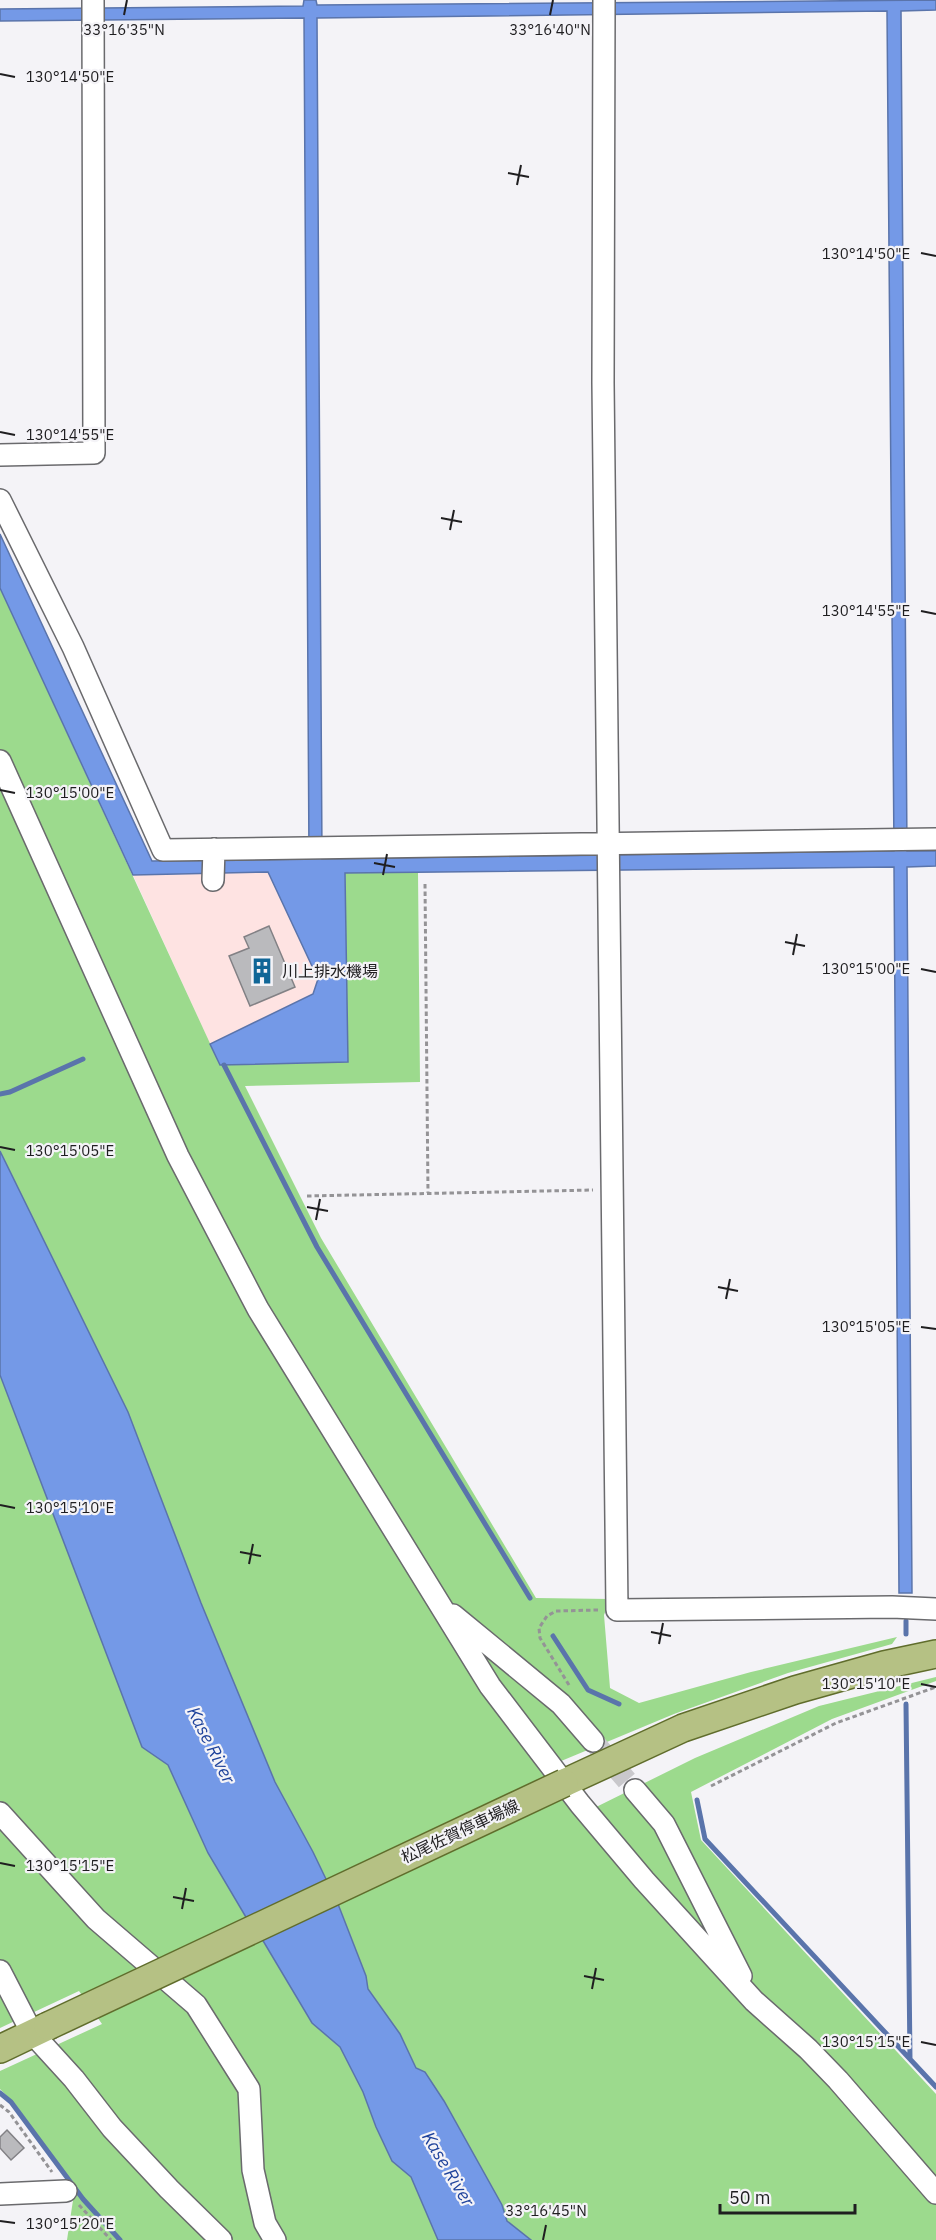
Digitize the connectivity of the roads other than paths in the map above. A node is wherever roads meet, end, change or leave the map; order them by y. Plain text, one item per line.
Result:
1 (93, 1) edge
2 (604, 9) edge
3 (0, 455) edge
4 (0, 500) edge
5 (0, 761) edge
6 (936, 839) edge
7 (607, 843) junction
8 (214, 849) junction
9 (213, 880) dead end
10 (442, 1605) junction
11 (936, 1609) edge
12 (936, 1654) edge
13 (593, 1741) tunnel mouth
14 (564, 1783) junction
15 (635, 1790) tunnel mouth
16 (0, 1813) edge
17 (0, 1971) edge
18 (754, 2001) junction
19 (40, 2029) junction
20 (0, 2049) edge
21 (66, 2191) dead end
22 (936, 2193) edge
23 (0, 2194) edge
24 (221, 2240) edge
25 (275, 2240) edge

1 - 3 street
2 - 7 street
4 - 8 street
5 - 10 street
6 - 7 street
7 - 8 street
7 - 11 street
8 - 9 street
10 - 13 street
10 - 14 street
12 - 14 main road, 松尾佐賀停車場線
14 - 18 street
14 - 19 main road, 松尾佐賀停車場線, bridge
15 - 18 street
16 - 25 street
17 - 19 street
18 - 22 street
19 - 20 main road, 松尾佐賀停車場線
19 - 24 street
21 - 23 street

